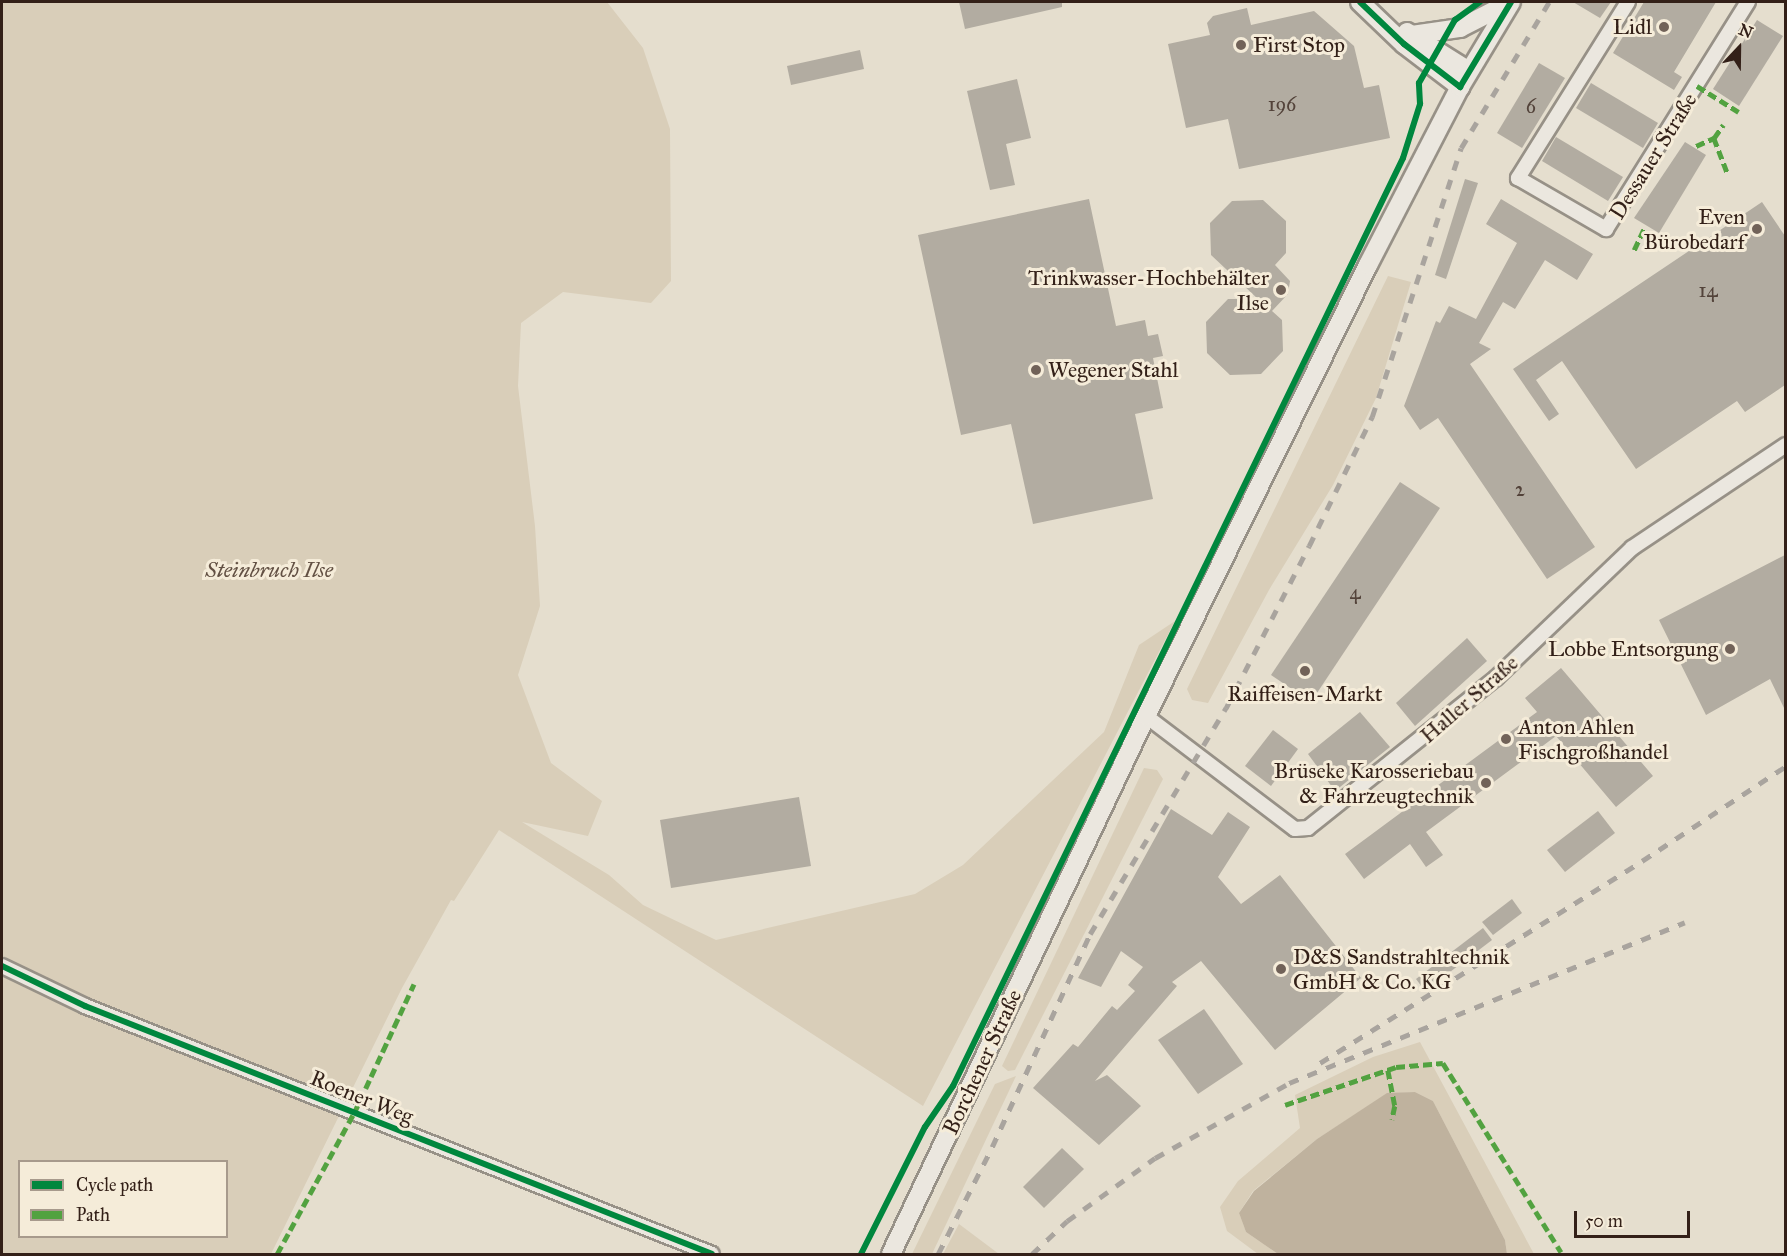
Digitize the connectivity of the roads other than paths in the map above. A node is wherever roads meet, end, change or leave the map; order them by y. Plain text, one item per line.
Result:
1 (1360, 2) edge
2 (1511, 2) edge
3 (1628, 2) edge
4 (1748, 2) edge
5 (1381, 20) junction
6 (1412, 34) junction
7 (1465, 79) junction
8 (1785, 445) edge
9 (1146, 716) junction
10 (2, 966) edge
11 (712, 1254) edge
12 (891, 1254) edge

1 - 5 main road
2 - 6 main road
2 - 7 main road, Borchener Straße
3 - 4 street, Dessauer Straße
5 - 6 main road
5 - 7 main road
6 - 7 main road
7 - 9 main road, Borchener Straße
8 - 9 street, Haller Straße
9 - 12 main road, Borchener Straße
10 - 11 street, Roener Weg

